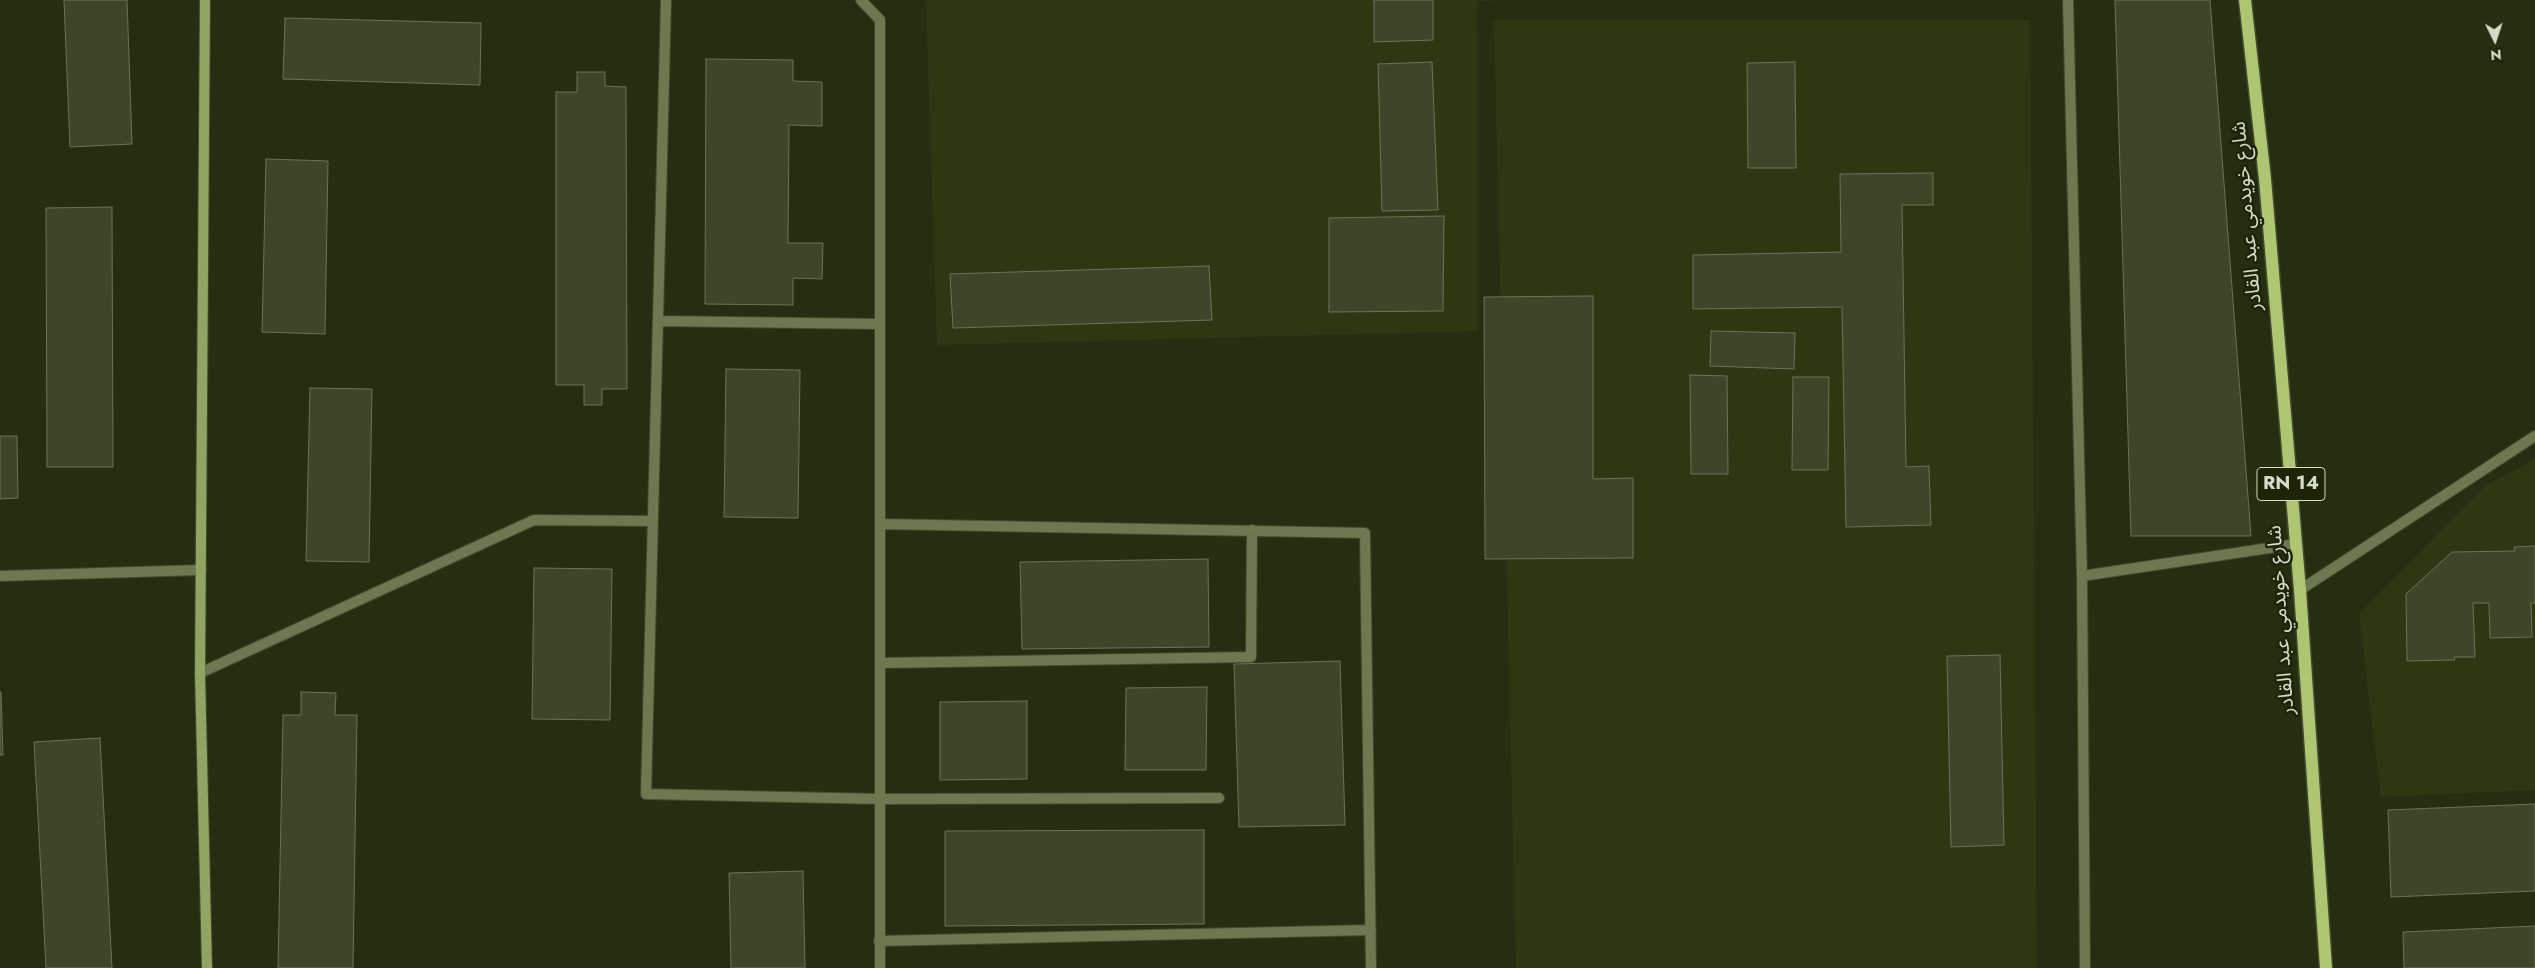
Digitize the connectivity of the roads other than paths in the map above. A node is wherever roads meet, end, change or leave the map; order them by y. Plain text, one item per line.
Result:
1 (205, 0) edge
2 (666, 0) edge
3 (861, 0) edge
4 (2068, 0) edge
5 (2245, 0) edge
6 (658, 321) junction
7 (880, 324) junction
8 (2535, 436) edge
9 (653, 521) junction
10 (880, 524) junction
11 (1252, 530) junction
12 (2296, 544) junction
13 (201, 570) junction
14 (0, 576) edge
15 (2082, 576) junction
16 (2300, 590) junction
17 (881, 663) junction
18 (200, 673) junction
19 (1219, 798) dead end
20 (881, 800) junction
21 (1371, 930) junction
22 (879, 941) junction
23 (207, 968) edge
24 (880, 968) edge
25 (1371, 968) edge
26 (2085, 968) edge
27 (2326, 968) edge

1 - 13 main road
2 - 6 street
3 - 7 street
4 - 15 street
5 - 12 main road, شارع خويدمي عبد القادر / RN 14
6 - 7 street
6 - 9 street
7 - 10 street
8 - 16 street
9 - 18 street
9 - 20 street
10 - 11 street
10 - 17 street
11 - 17 street
11 - 21 street
12 - 15 street
12 - 16 main road, شارع خويدمي عبد القادر / RN 14
13 - 14 street
13 - 18 main road
15 - 26 street
16 - 27 main road, شارع خويدمي عبد القادر / RN 14
17 - 20 street
18 - 23 main road
19 - 20 street
20 - 22 street
21 - 22 street
21 - 25 street
22 - 24 street

